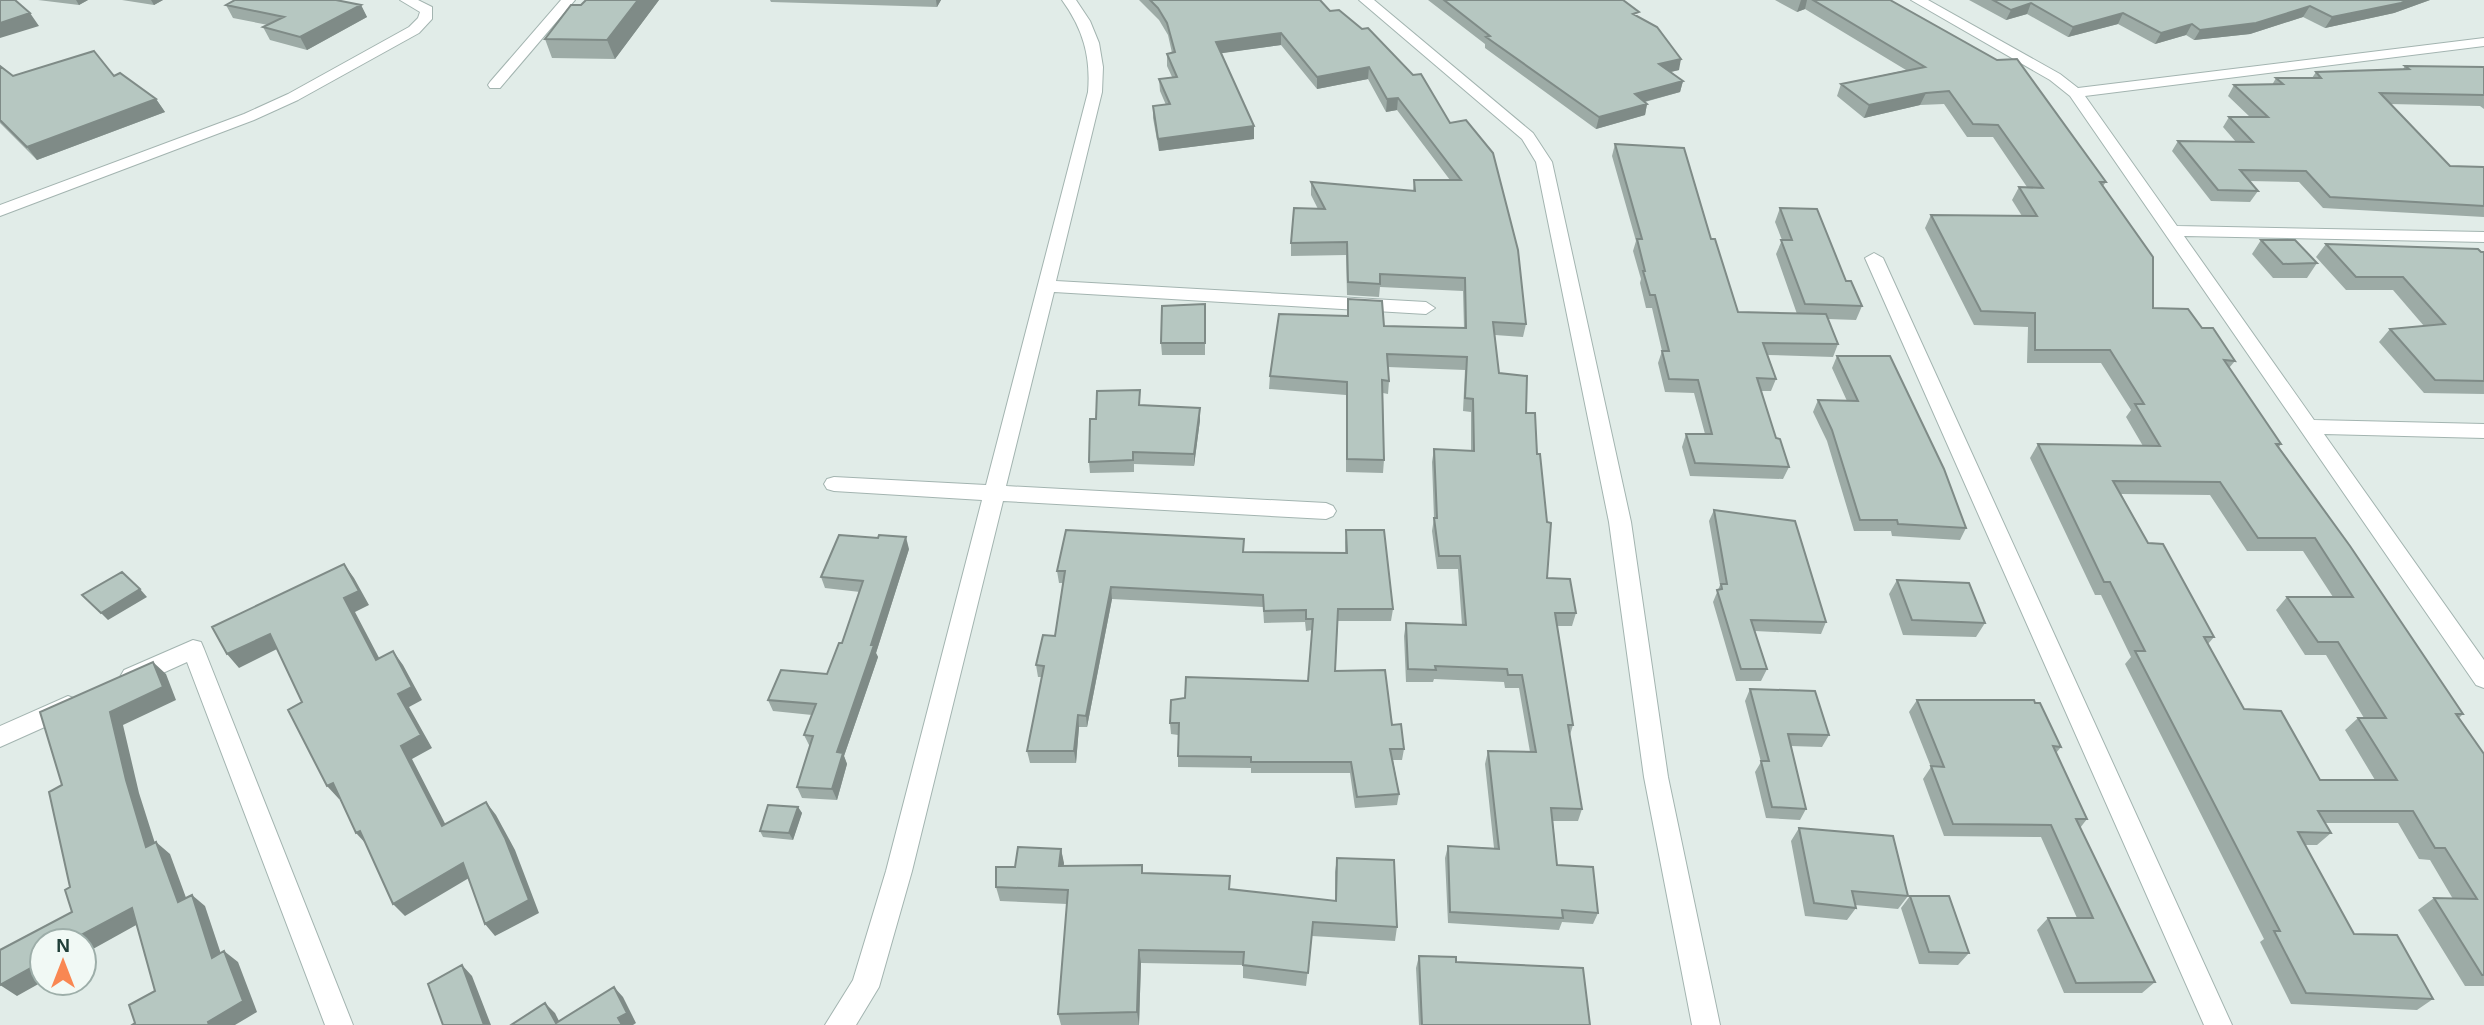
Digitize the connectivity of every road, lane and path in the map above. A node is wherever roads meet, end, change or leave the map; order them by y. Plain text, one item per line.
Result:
1 (407, 0) edge
2 (568, 0) edge
3 (1069, 0) edge
4 (1366, 0) edge
5 (1918, 0) edge
6 (2484, 42) edge
7 (495, 85) dead end
8 (2075, 93) junction
9 (0, 211) edge
10 (2172, 231) junction
11 (2484, 237) edge
12 (1874, 258) dead end
13 (1046, 286) junction
14 (1426, 308) dead end
15 (2309, 427) junction
16 (2484, 431) edge
17 (834, 484) dead end
18 (995, 492) junction
19 (1326, 511) dead end
20 (2484, 678) edge
21 (109, 688) edge
22 (85, 699) edge
23 (0, 737) edge
24 (339, 1025) edge
25 (839, 1025) edge
26 (1706, 1025) edge
27 (2218, 1025) edge

1 - 9 street
2 - 7 street
3 - 13 street
4 - 26 street
5 - 8 street
6 - 8 street
8 - 10 street
10 - 11 street
10 - 15 street
12 - 27 street
13 - 14 street
13 - 18 street
15 - 16 street
15 - 20 street
17 - 18 street
18 - 19 street
18 - 25 street
21 - 24 street
22 - 23 street

